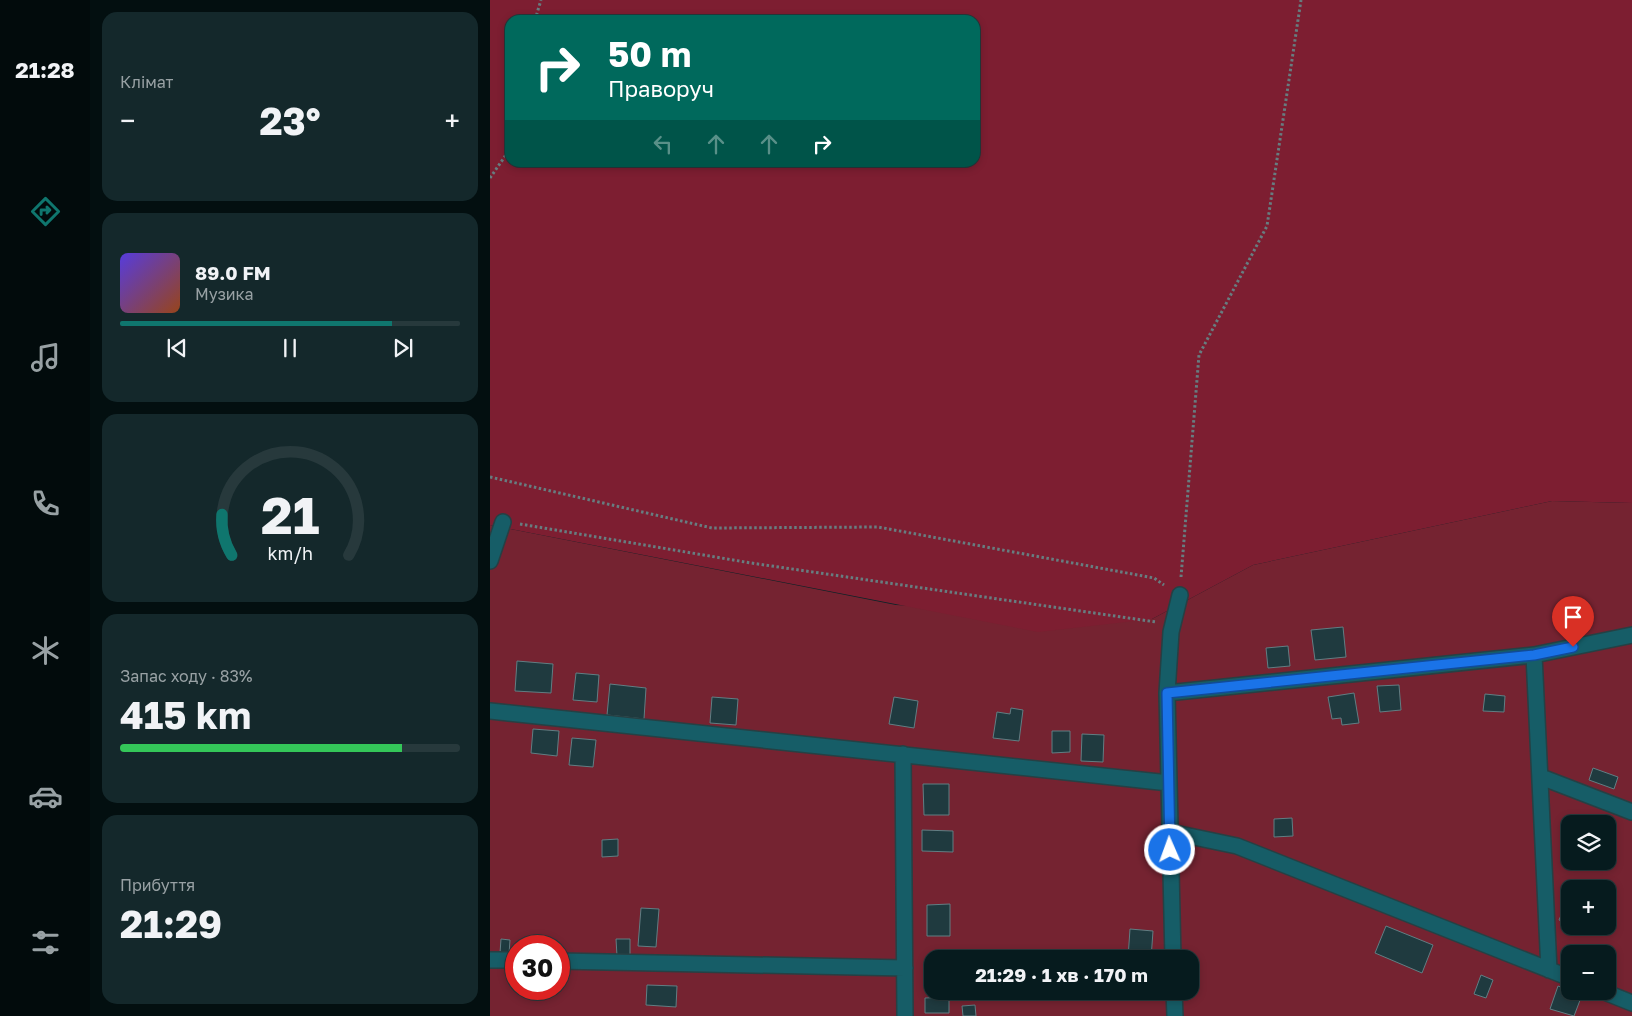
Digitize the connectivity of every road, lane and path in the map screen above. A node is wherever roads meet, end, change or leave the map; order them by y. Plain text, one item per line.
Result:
1 (541, 0) edge
2 (1301, 0) edge
3 (536, 15) edge
4 (505, 156) edge
5 (490, 178) edge
6 (490, 477) edge
7 (504, 522) joint
8 (490, 561) edge
9 (1180, 595) junction
10 (1171, 632) junction
11 (1632, 635) edge
12 (1534, 655) junction
13 (1167, 693) junction
14 (490, 711) edge
15 (903, 754) junction
16 (1541, 777) junction
17 (1169, 783) junction
18 (1632, 812) edge
19 (1170, 832) junction
20 (1173, 950) edge
21 (490, 960) edge
22 (505, 960) edge
23 (570, 961) edge
24 (905, 968) junction
25 (1549, 970) junction
26 (1561, 975) edge
27 (1616, 997) edge
28 (1174, 1000) edge
29 (1632, 1004) edge
30 (905, 1016) edge
31 (1175, 1016) edge

1 - 3 path
2 - 9 path
4 - 5 path
6 - 9 path
7 - 8 street
7 - 10 path
9 - 10 street
10 - 13 street
11 - 12 street
12 - 13 street
12 - 16 street
13 - 17 street
14 - 15 street
15 - 17 street
15 - 24 street
16 - 18 street
16 - 25 street
17 - 19 street
19 - 20 street
19 - 25 street
21 - 22 street
23 - 24 street
24 - 30 street
25 - 26 street
27 - 29 street
28 - 31 street

